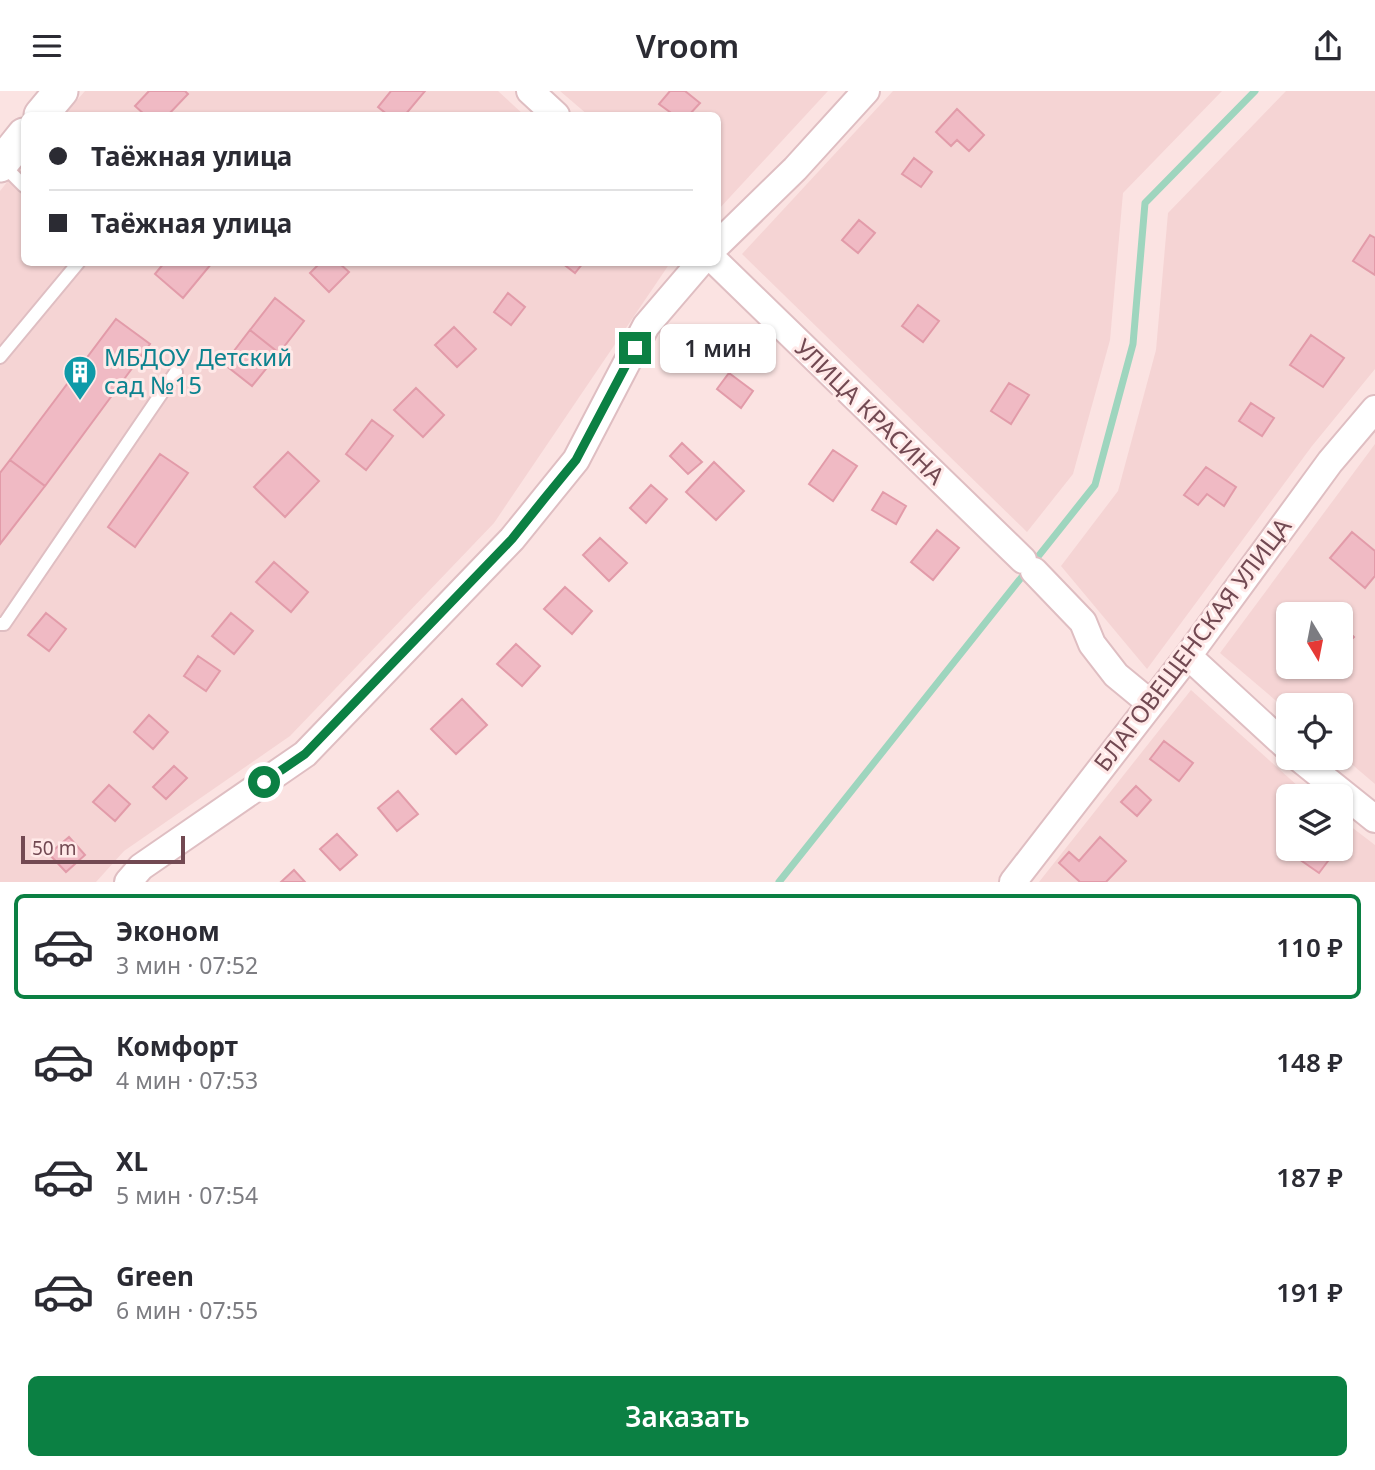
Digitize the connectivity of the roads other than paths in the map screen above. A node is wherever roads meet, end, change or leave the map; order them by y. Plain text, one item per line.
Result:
1 (61, 91) edge
2 (530, 91) edge
3 (866, 91) edge
4 (44, 112) edge
5 (553, 112) edge
6 (21, 139) edge
7 (0, 164) edge
8 (21, 183) edge
9 (721, 241) edge
10 (76, 266) edge
11 (697, 266) edge
12 (720, 266) edge
13 (0, 357) edge
14 (176, 372) dead end
15 (1375, 409) edge
16 (0, 624) edge
17 (1188, 656) junction
18 (1150, 703) junction
19 (1276, 737) edge
20 (1314, 770) edge
21 (1375, 819) edge
22 (128, 882) edge
23 (1013, 882) edge

1 - 4 street
2 - 5 street
3 - 9 street
6 - 7 street
7 - 8 lane
10 - 13 lane
11 - 22 street
12 - 18 street, УЛИЦА КРАСИНА
14 - 16 lane
15 - 17 street, БЛАГОВЕЩЕНСКАЯ УЛИЦА
17 - 18 street, БЛАГОВЕЩЕНСКАЯ УЛИЦА
17 - 19 street
18 - 23 street, БЛАГОВЕЩЕНСКАЯ УЛИЦА
20 - 21 street

